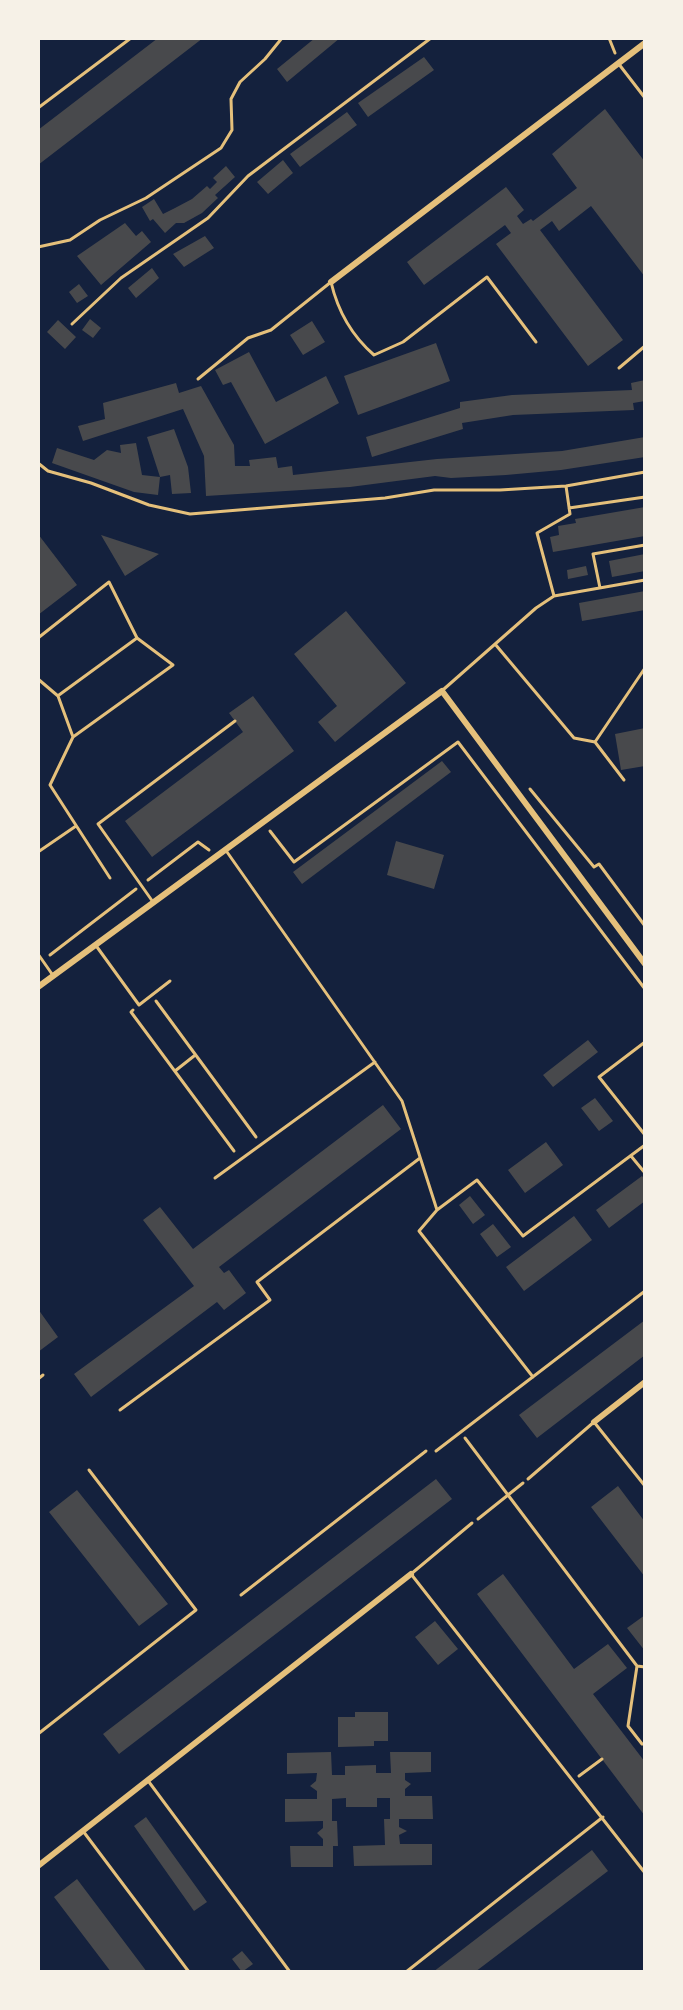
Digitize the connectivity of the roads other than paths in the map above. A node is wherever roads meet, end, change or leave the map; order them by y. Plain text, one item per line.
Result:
1 (131, 38) edge
2 (282, 38) edge
3 (645, 43) edge
4 (618, 63) junction
5 (645, 98) edge
6 (38, 108) edge
7 (38, 247) edge
8 (331, 282) junction
9 (536, 342) dead end
10 (645, 346) edge
11 (619, 368) dead end
12 (198, 379) dead end
13 (38, 463) edge
14 (645, 472) edge
15 (566, 486) junction
16 (645, 497) edge
17 (569, 508) junction
18 (645, 545) edge
19 (645, 580) edge
20 (600, 588) junction
21 (554, 596) junction
22 (38, 638) edge
23 (137, 638) junction
24 (495, 644) junction
25 (645, 668) edge
26 (38, 679) edge
27 (442, 691) junction
28 (58, 696) junction
29 (235, 721) dead end
30 (73, 737) junction
31 (595, 742) junction
32 (624, 780) dead end
33 (76, 826) junction
34 (225, 849) junction
35 (38, 852) edge
36 (110, 878) dead end
37 (153, 902) junction
38 (95, 944) junction
39 (38, 954) edge
40 (645, 964) edge
41 (53, 975) junction
42 (170, 981) dead end
43 (38, 987) edge
44 (645, 1042) edge
45 (375, 1062) junction
46 (645, 1135) edge
47 (645, 1145) edge
48 (631, 1156) junction
49 (420, 1158) junction
50 (645, 1173) edge
51 (215, 1178) dead end
52 (437, 1210) junction
53 (645, 1291) edge
54 (43, 1375) dead end
55 (533, 1377) junction
56 (38, 1379) edge
57 (645, 1382) edge
58 (120, 1410) dead end
59 (594, 1422) junction
60 (436, 1451) dead end
61 (89, 1470) dead end
62 (528, 1479) road end
63 (645, 1486) edge
64 (472, 1523) road end
65 (411, 1574) junction
66 (38, 1734) edge
67 (148, 1780) junction
68 (603, 1817) junction
69 (83, 1831) junction
70 (38, 1866) edge
71 (645, 1873) edge
72 (189, 1972) edge
73 (290, 1972) edge
74 (406, 1972) edge

1 - 6 lane
2 - 7 lane
3 - 4 street
4 - 5 lane
4 - 8 street
8 - 9 lane
8 - 12 lane
10 - 11 lane
13 - 15 lane
14 - 15 lane
15 - 17 lane
16 - 17 lane
17 - 21 lane
18 - 20 lane
19 - 20 lane
20 - 21 lane
21 - 24 lane
22 - 23 lane
23 - 28 lane
23 - 30 lane
24 - 27 lane
24 - 31 lane
25 - 31 lane
26 - 28 lane
27 - 34 street
27 - 40 street
28 - 30 lane
29 - 37 lane
30 - 33 lane
31 - 32 lane
33 - 35 lane
33 - 36 lane
34 - 37 street
34 - 45 lane
37 - 38 street
38 - 41 street
38 - 42 lane
39 - 41 lane
41 - 43 street
44 - 46 lane
45 - 49 lane
45 - 51 lane
47 - 48 lane
48 - 50 lane
48 - 52 lane
49 - 52 lane
49 - 58 lane
52 - 55 lane
53 - 55 lane
54 - 56 lane
55 - 60 lane
57 - 59 street
59 - 62 lane
59 - 63 lane
61 - 66 lane
64 - 65 lane
65 - 67 street
65 - 68 lane
67 - 69 street
67 - 73 lane
68 - 71 lane
68 - 74 lane
69 - 70 street
69 - 72 lane

